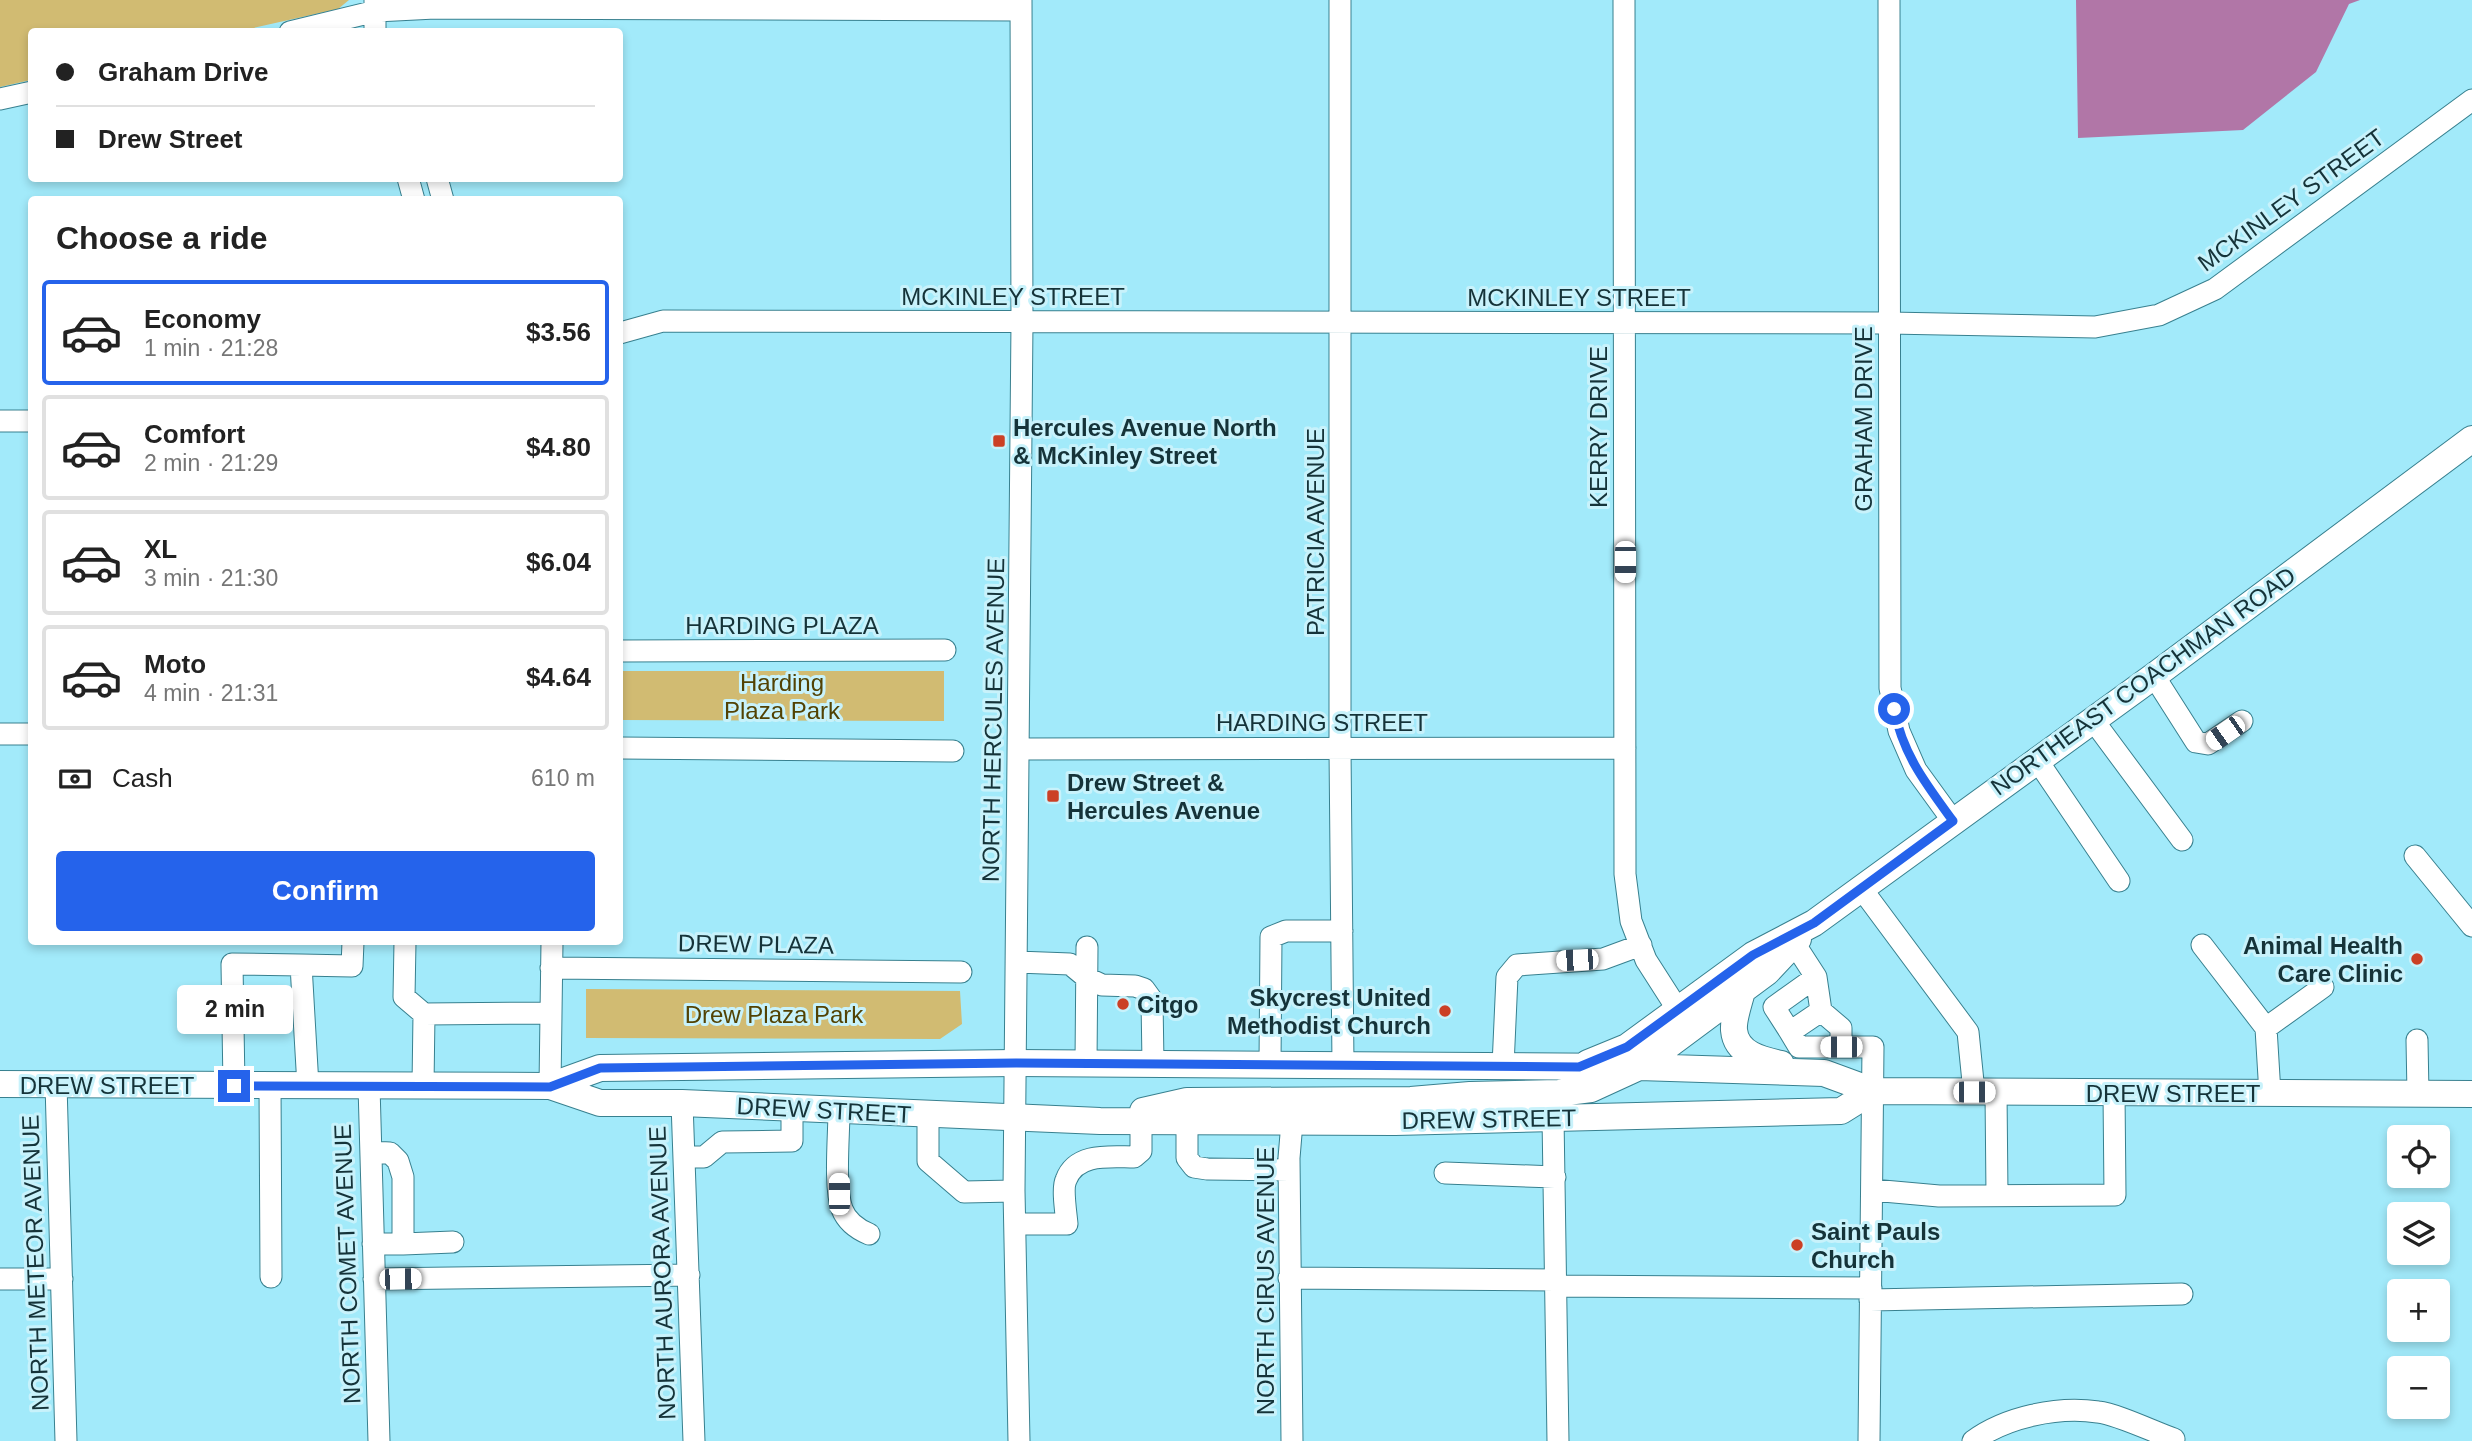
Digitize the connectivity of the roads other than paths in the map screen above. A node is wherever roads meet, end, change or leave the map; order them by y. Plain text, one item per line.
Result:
1 (1340, 0) edge
2 (1624, 0) edge
3 (1889, 0) edge
4 (1021, 5) edge
5 (375, 14) edge
6 (309, 28) edge
7 (387, 28) edge
8 (28, 93) edge
9 (0, 99) edge
10 (2472, 100) edge
11 (1023, 322) junction
12 (1342, 323) junction
13 (1625, 323) junction
14 (1889, 323) junction
15 (623, 332) edge
16 (0, 421) edge
17 (28, 421) edge
18 (2470, 446) edge
19 (945, 650) dead end
20 (623, 651) edge
21 (2154, 676) junction
22 (2093, 720) junction
23 (2242, 721) dead end
24 (0, 734) edge
25 (28, 734) edge
26 (623, 748) edge
27 (1625, 748) junction
28 (1019, 749) junction
29 (1340, 749) junction
30 (953, 751) dead end
31 (2037, 760) junction
32 (1953, 821) junction
33 (2182, 840) dead end
34 (2415, 856) dead end
35 (2119, 881) dead end
36 (1861, 888) junction
37 (1814, 923) junction
38 (2472, 926) edge
39 (1342, 931) junction
40 (1794, 943) junction
41 (353, 945) edge
42 (405, 945) edge
43 (552, 945) edge
44 (1641, 945) junction
45 (2202, 945) dead end
46 (1087, 947) dead end
47 (1017, 962) junction
48 (301, 965) junction
49 (551, 968) junction
50 (961, 972) dead end
51 (1816, 977) junction
52 (1087, 978) junction
53 (2323, 986) dead end
54 (1742, 991) junction
55 (1678, 1010) junction
56 (1821, 1011) junction
57 (551, 1013) junction
58 (424, 1014) junction
59 (2266, 1028) junction
60 (1790, 1032) junction
61 (2417, 1040) dead end
62 (1841, 1047) junction
63 (1016, 1063) junction
64 (1086, 1063) junction
65 (1153, 1063) junction
66 (1270, 1064) junction
67 (1343, 1065) junction
68 (1466, 1066) junction
69 (1503, 1066) junction
70 (1579, 1067) junction
71 (1639, 1067) junction
72 (1824, 1073) junction
73 (0, 1084) edge
74 (56, 1084) junction
75 (234, 1086) junction
76 (270, 1086) junction
77 (308, 1086) junction
78 (369, 1086) junction
79 (423, 1086) junction
80 (550, 1087) junction
81 (1873, 1091) junction
82 (1985, 1092) junction
83 (2114, 1093) junction
84 (2270, 1094) junction
85 (2418, 1094) junction
86 (2472, 1094) edge
87 (682, 1103) junction
88 (740, 1106) junction
89 (792, 1108) junction
90 (839, 1111) junction
91 (1186, 1111) junction
92 (1298, 1111) junction
93 (928, 1115) junction
94 (1141, 1116) junction
95 (1553, 1117) junction
96 (1015, 1118) junction
97 (741, 1142) junction
98 (371, 1152) junction
99 (684, 1157) junction
100 (1289, 1170) junction
101 (1445, 1173) dead end
102 (1555, 1177) junction
103 (1872, 1190) junction
104 (1014, 1191) junction
105 (1997, 1195) junction
106 (1015, 1224) junction
107 (869, 1234) dead end
108 (453, 1242) dead end
109 (373, 1244) junction
110 (403, 1244) junction
111 (689, 1275) junction
112 (271, 1277) dead end
113 (1289, 1278) junction
114 (0, 1279) edge
115 (62, 1279) junction
116 (374, 1279) junction
117 (1556, 1283) junction
118 (1871, 1294) junction
119 (2182, 1294) dead end
120 (2174, 1439) dead end
121 (66, 1441) edge
122 (379, 1441) edge
123 (694, 1441) edge
124 (1019, 1441) edge
125 (1292, 1441) edge
126 (1558, 1441) edge
127 (1869, 1441) edge
128 (1973, 1441) edge

1 - 12 street, PATRICIA AVENUE
2 - 13 street, KERRY DRIVE
3 - 14 street, GRAHAM DRIVE
4 - 5 street
4 - 11 street, NORTH HERCULES AVENUE
5 - 6 street
5 - 7 street
8 - 9 street
10 - 14 street, MCKINLEY STREET
11 - 12 street, MCKINLEY STREET
11 - 15 street, MCKINLEY STREET
11 - 28 street, NORTH HERCULES AVENUE
12 - 13 street, MCKINLEY STREET
12 - 29 street, PATRICIA AVENUE
13 - 14 street, MCKINLEY STREET
13 - 27 street, KERRY DRIVE
14 - 32 street, GRAHAM DRIVE
16 - 17 street
18 - 21 main road, NORTHEAST COACHMAN ROAD
19 - 20 street, HARDING PLAZA
21 - 22 main road, NORTHEAST COACHMAN ROAD
21 - 23 street
22 - 31 main road, NORTHEAST COACHMAN ROAD
22 - 33 street
24 - 25 street
26 - 30 street
27 - 29 street, HARDING STREET
27 - 44 street, KERRY DRIVE
28 - 29 street, HARDING STREET
28 - 47 street, NORTH HERCULES AVENUE
29 - 39 street, PATRICIA AVENUE
31 - 32 main road, NORTHEAST COACHMAN ROAD
31 - 35 street
32 - 36 main road, NORTHEAST COACHMAN ROAD
34 - 38 street
36 - 37 main road, NORTHEAST COACHMAN ROAD
36 - 82 street
37 - 40 main road, NORTHEAST COACHMAN ROAD
37 - 55 main road, NORTHEAST COACHMAN ROAD
39 - 66 street
39 - 67 street, PATRICIA AVENUE
40 - 51 street
40 - 54 main road, NORTHEAST COACHMAN ROAD
41 - 48 street
42 - 58 street
43 - 49 street
44 - 55 street, KERRY DRIVE
44 - 69 street
45 - 59 street
46 - 52 street
47 - 52 street
47 - 63 street, NORTH HERCULES AVENUE
48 - 75 street
48 - 77 street
49 - 50 street, DREW PLAZA
49 - 57 street
51 - 56 street
51 - 60 street
52 - 64 street
52 - 65 street
53 - 59 street
54 - 71 main road, NORTHEAST COACHMAN ROAD
54 - 72 main road
55 - 70 main road, NORTHEAST COACHMAN ROAD
56 - 60 street
56 - 62 street
57 - 58 street
57 - 80 street
58 - 79 street
59 - 84 street
60 - 62 street
61 - 85 street
62 - 81 street
63 - 64 main road, DREW STREET
63 - 80 main road, DREW STREET
63 - 96 street, NORTH HERCULES AVENUE
64 - 65 main road, DREW STREET
65 - 66 main road, DREW STREET
66 - 67 main road, DREW STREET
67 - 68 main road, DREW STREET
68 - 69 main road, DREW STREET
68 - 92 main road
69 - 70 main road, DREW STREET
70 - 71 main road, DREW STREET
71 - 72 main road, DREW STREET
71 - 92 main road, DREW STREET
72 - 81 main road, DREW STREET
73 - 74 main road, DREW STREET
74 - 75 main road, DREW STREET
74 - 115 street, NORTH METEOR AVENUE
75 - 76 main road, DREW STREET
76 - 77 main road, DREW STREET
76 - 112 street
77 - 78 main road, DREW STREET
78 - 79 main road, DREW STREET
78 - 98 street, NORTH COMET AVENUE
79 - 80 main road, DREW STREET
80 - 87 main road, DREW STREET
81 - 82 main road, DREW STREET
81 - 95 main road, DREW STREET
81 - 103 street
82 - 83 main road, DREW STREET
82 - 105 street
83 - 84 main road, DREW STREET
83 - 105 street
84 - 85 main road, DREW STREET
85 - 86 main road, DREW STREET
87 - 88 main road, DREW STREET
87 - 99 street, NORTH AURORA AVENUE
88 - 89 main road, DREW STREET
88 - 97 street
89 - 90 main road, DREW STREET
89 - 97 street
90 - 93 main road, DREW STREET
90 - 107 street
91 - 92 main road, DREW STREET
91 - 94 main road, DREW STREET
91 - 100 street
92 - 95 main road, DREW STREET
92 - 100 street, NORTH CIRUS AVENUE
93 - 96 main road, DREW STREET
93 - 104 street
94 - 96 main road, DREW STREET
94 - 106 street
95 - 102 street
96 - 104 street, NORTH HERCULES AVENUE
97 - 99 street
98 - 109 street, NORTH COMET AVENUE
98 - 110 street
99 - 111 street, NORTH AURORA AVENUE
100 - 113 street, NORTH CIRUS AVENUE
101 - 102 street
102 - 117 street
103 - 105 street
103 - 118 street
104 - 106 street, NORTH HERCULES AVENUE
106 - 124 street, NORTH HERCULES AVENUE
108 - 110 street
109 - 110 street
109 - 116 street, NORTH COMET AVENUE
111 - 116 street
111 - 123 street, NORTH AURORA AVENUE
113 - 117 street
113 - 125 street, NORTH CIRUS AVENUE
114 - 115 street
115 - 121 street, NORTH METEOR AVENUE
116 - 122 street, NORTH COMET AVENUE
117 - 118 street
117 - 126 street
118 - 119 street
118 - 127 street
120 - 128 street

